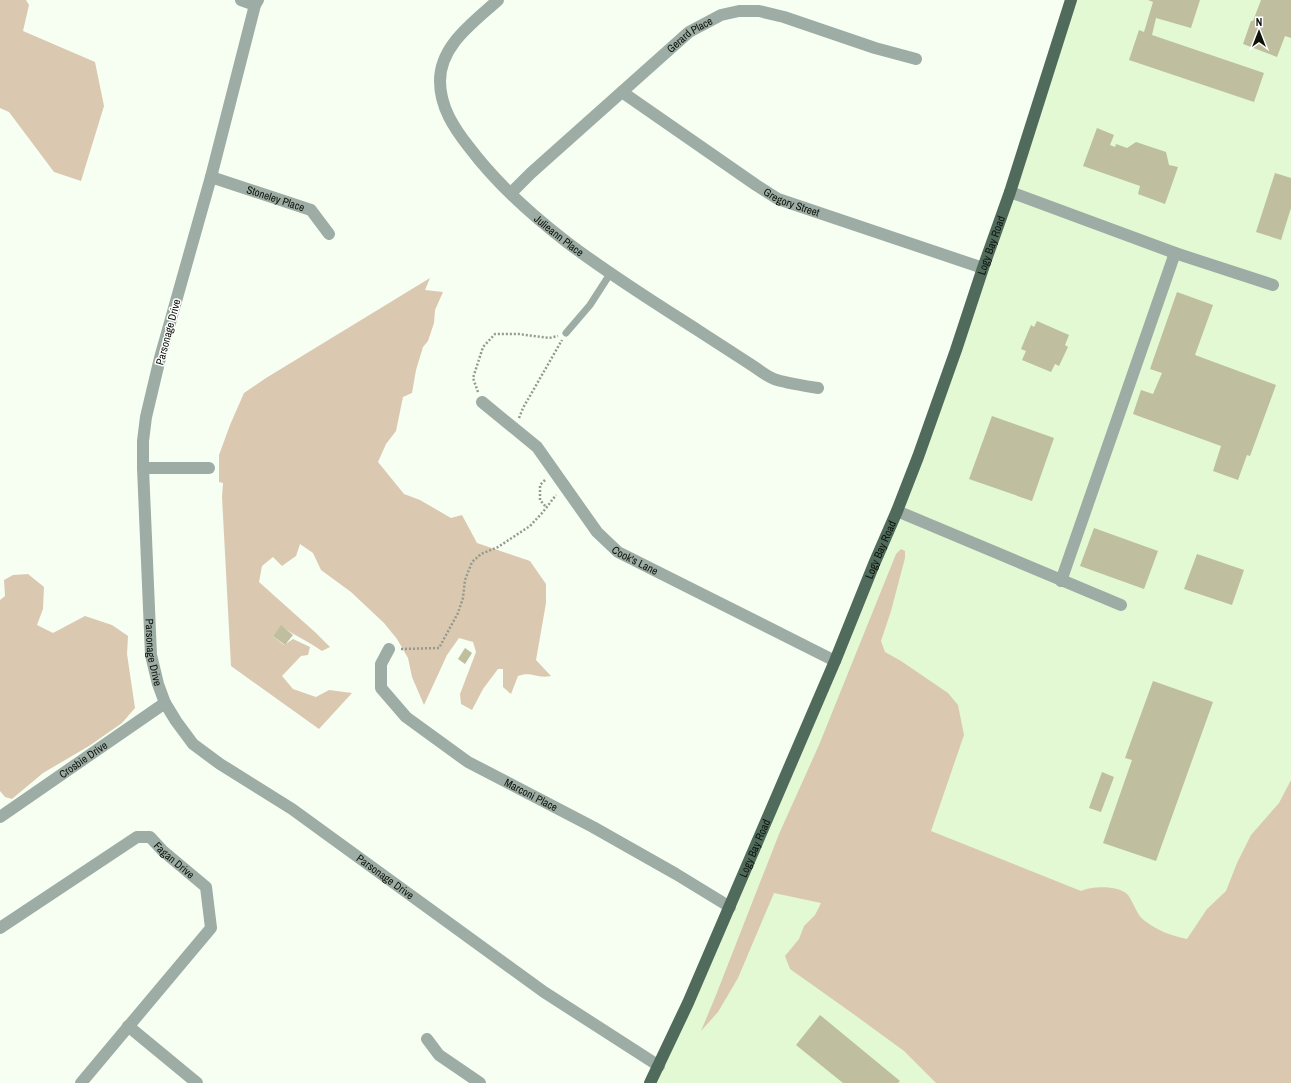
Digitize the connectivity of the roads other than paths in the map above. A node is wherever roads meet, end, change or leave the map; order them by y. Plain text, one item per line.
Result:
1 (240, 0) edge
2 (498, 0) edge
3 (1071, 0) edge
4 (257, 3) edge
5 (916, 59) dead end
6 (622, 92) junction
7 (211, 177) junction
8 (1010, 192) junction
9 (511, 193) junction
10 (329, 234) dead end
11 (1175, 253) junction
12 (983, 268) junction
13 (610, 274) junction
14 (1273, 286) dead end
15 (566, 333) road end
16 (818, 388) dead end
17 (482, 402) road end
18 (143, 468) junction
19 (209, 468) dead end
20 (897, 511) junction
21 (1061, 581) junction
22 (1121, 605) dead end
23 (390, 649) road end
24 (834, 661) junction
25 (166, 703) junction
26 (0, 817) edge
27 (730, 907) junction
28 (0, 928) edge
29 (128, 1026) junction
30 (427, 1039) dead end
31 (659, 1066) junction
32 (81, 1083) edge
33 (197, 1083) edge
34 (480, 1083) edge
35 (650, 1083) edge

1 - 4 street
2 - 9 street, Julieann Place
3 - 8 main road, Logy Bay Road
4 - 7 street, Parsonage Drive
5 - 6 street, Gerard Place
6 - 9 street, Gerard Place
6 - 12 street, Gregory Street
7 - 10 street, Stoneley Place
7 - 18 street, Parsonage Drive
8 - 11 street
8 - 12 main road, Logy Bay Road
9 - 13 street, Julieann Place
11 - 14 street
11 - 21 street
12 - 20 main road, Logy Bay Road
13 - 15 lane
13 - 16 street, Julieann Place
17 - 24 street, Cook's Lane
18 - 19 street
18 - 25 street, Parsonage Drive
20 - 21 street
20 - 24 main road, Logy Bay Road
21 - 22 street
23 - 27 street, Marconi Place
24 - 27 main road, Logy Bay Road
25 - 26 street, Crosbie Drive
25 - 31 street, Parsonage Drive
27 - 31 main road, Logy Bay Road
28 - 29 street, Fagan Drive
29 - 32 street, Fagan Drive
29 - 33 street
30 - 34 street
31 - 35 main road, Logy Bay Road

